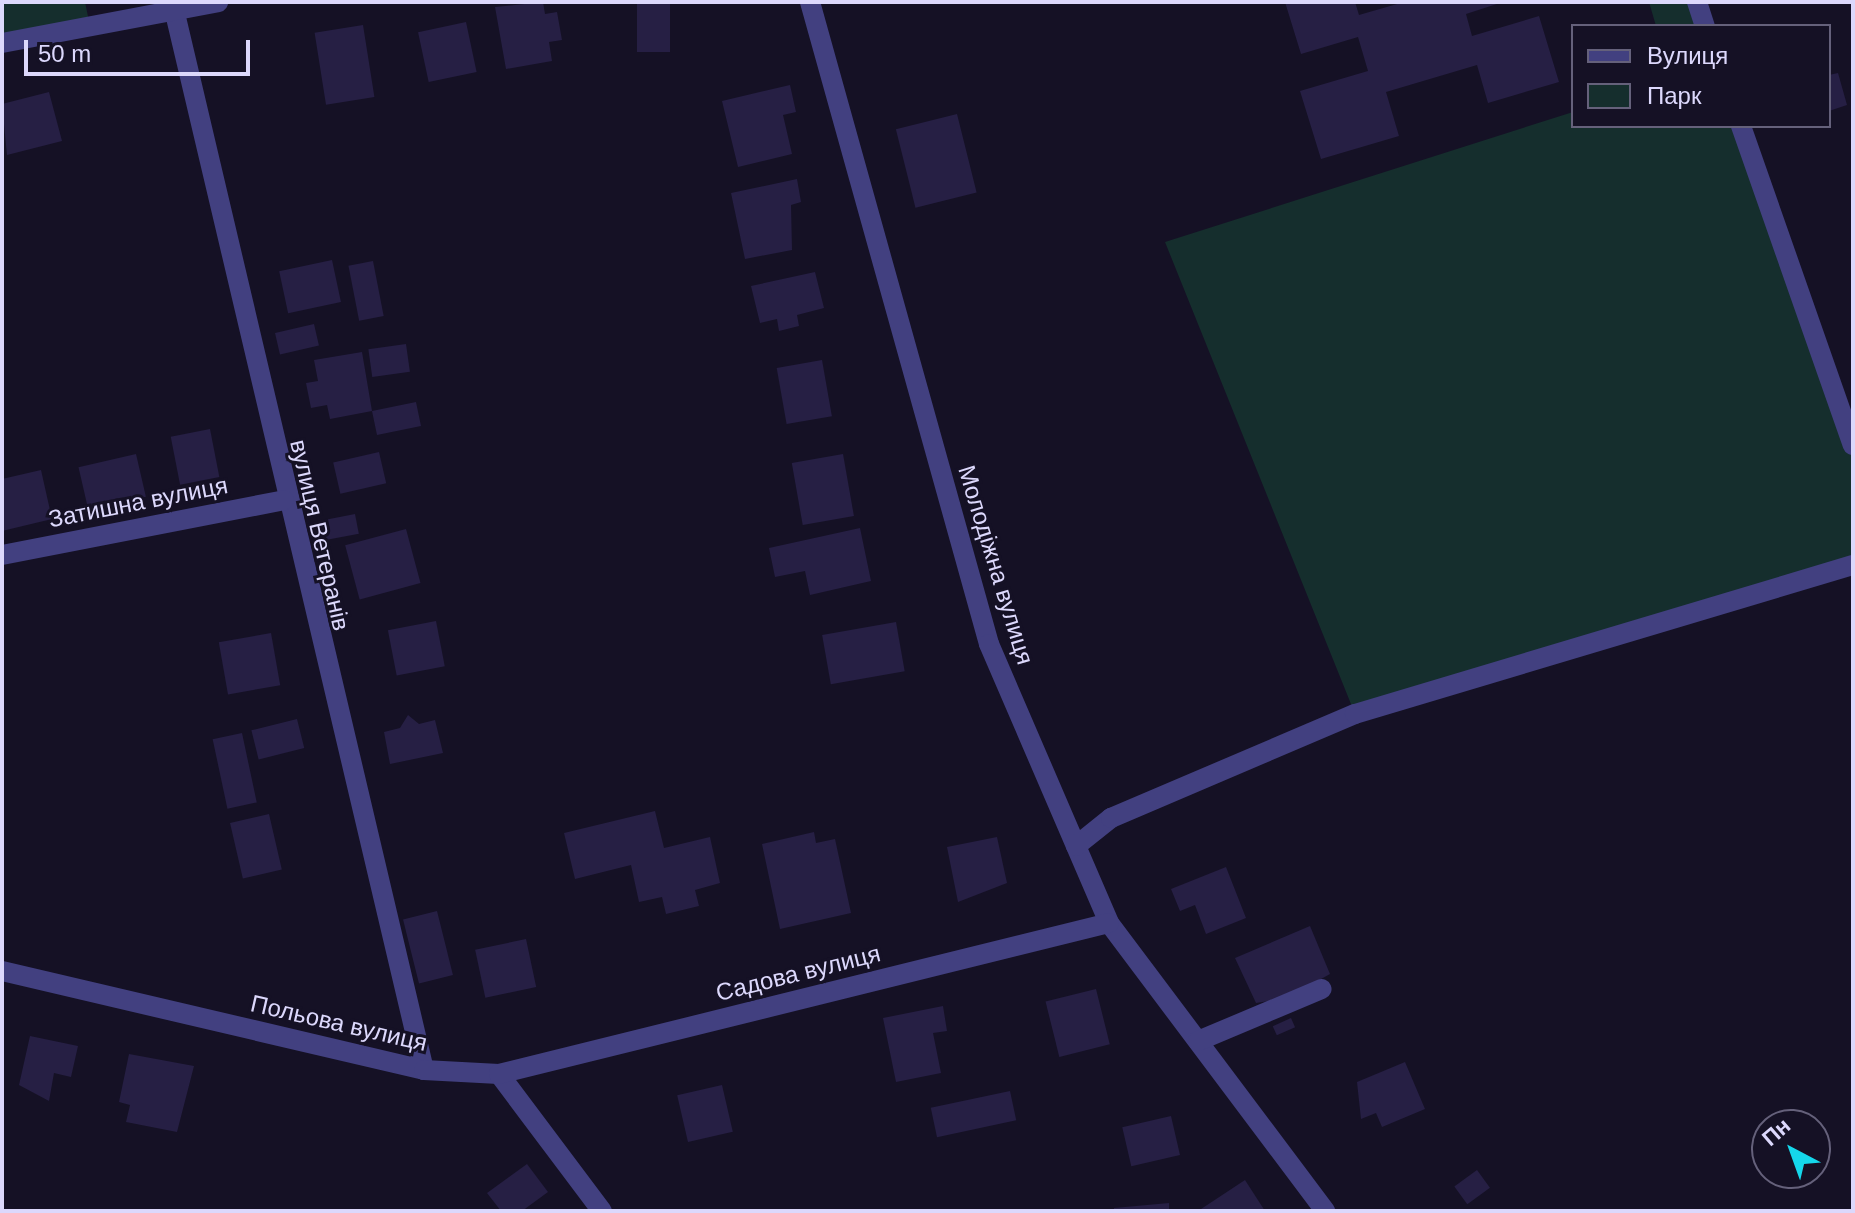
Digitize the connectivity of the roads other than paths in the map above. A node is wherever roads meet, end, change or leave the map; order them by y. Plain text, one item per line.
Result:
1 (218, 2) edge
2 (810, 2) edge
3 (1697, 2) edge
4 (174, 9) junction
5 (1704, 24) edge
6 (2, 43) edge
7 (1742, 128) edge
8 (1853, 445) edge
9 (284, 500) junction
10 (2, 555) edge
11 (1853, 565) edge
12 (1076, 846) junction
13 (1109, 923) junction
14 (2, 971) edge
15 (1322, 989) dead end
16 (1198, 1041) junction
17 (424, 1070) junction
18 (499, 1074) junction
19 (602, 1211) edge
20 (1325, 1211) edge

1 - 4 street
2 - 12 street, Молодіжна вулиця
3 - 5 street
4 - 6 street
4 - 9 street, вулиця Ветеранів
7 - 8 street
9 - 10 street, Затишна вулиця
9 - 17 street, вулиця Ветеранів
11 - 12 street
12 - 13 street, Молодіжна вулиця
13 - 16 street, Молодіжна вулиця
13 - 18 street, Садова вулиця
14 - 17 street, Польова вулиця
15 - 16 street
16 - 20 street, Молодіжна вулиця
17 - 18 street, Польова вулиця
18 - 19 street

